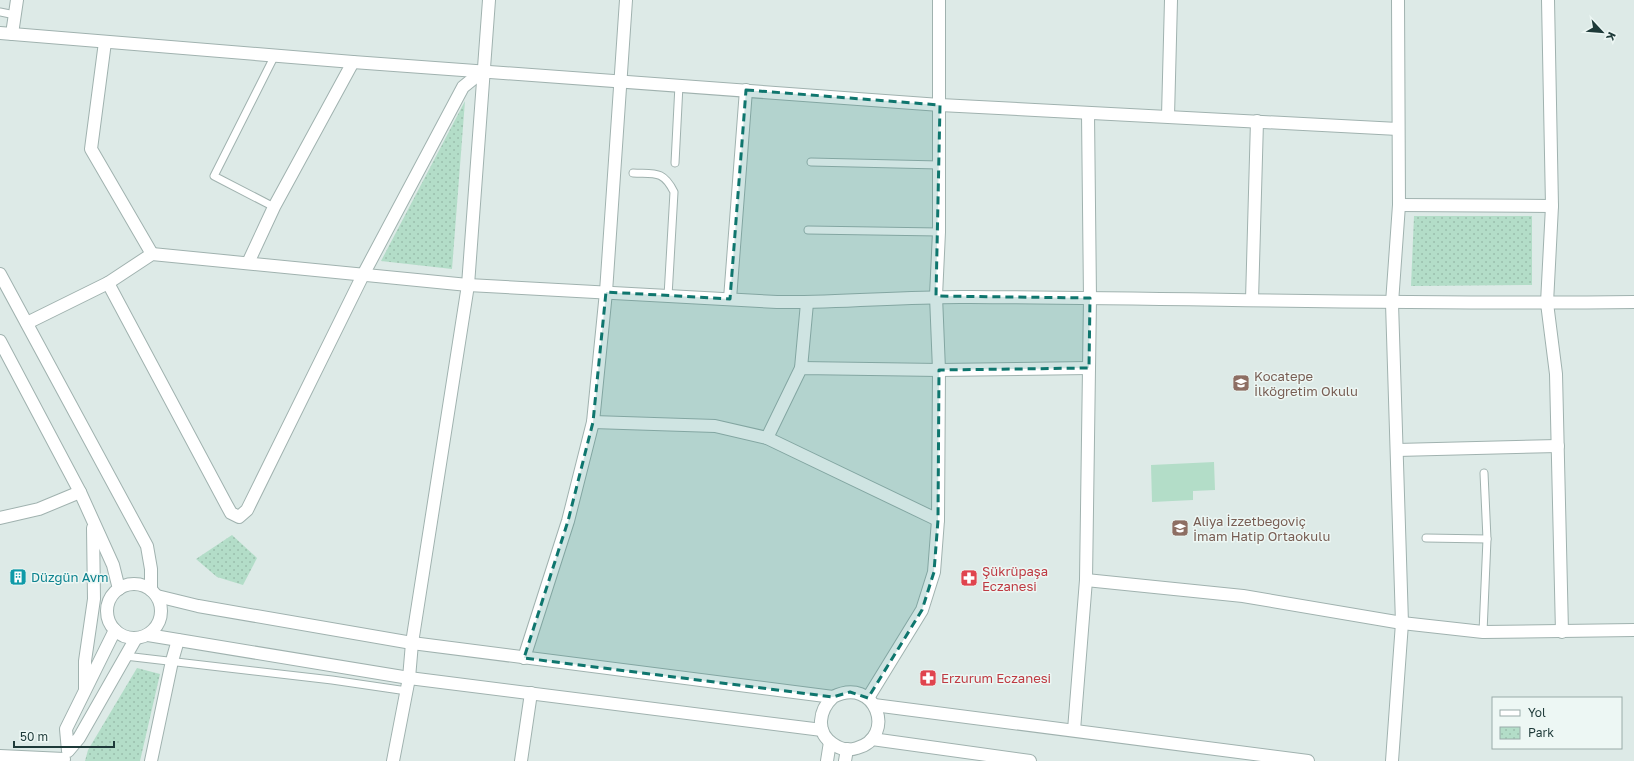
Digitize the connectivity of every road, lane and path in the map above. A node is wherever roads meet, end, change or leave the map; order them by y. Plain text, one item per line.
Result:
1 (17, 0) edge
2 (489, 0) edge
3 (626, 0) edge
4 (939, 0) edge
5 (1171, 0) edge
6 (1398, 0) edge
7 (1548, 0) edge
8 (0, 12) edge
9 (15, 15) junction
10 (0, 33) edge
11 (12, 34) junction
12 (105, 42) junction
13 (275, 55) junction
14 (353, 62) junction
15 (484, 70) junction
16 (620, 81) junction
17 (679, 86) junction
18 (746, 90) junction
19 (940, 104) junction
20 (1088, 114) junction
21 (1168, 116) junction
22 (1257, 121) junction
23 (1398, 129) junction
24 (811, 162) dead end
25 (675, 163) dead end
26 (939, 165) junction
27 (633, 173) dead end
28 (1399, 205) junction
29 (1552, 206) junction
30 (274, 207) junction
31 (808, 230) dead end
32 (939, 232) junction
33 (152, 254) junction
34 (248, 263) junction
35 (0, 274) edge
36 (363, 275) junction
37 (108, 282) junction
38 (468, 285) junction
39 (606, 292) junction
40 (668, 296) junction
41 (936, 296) junction
42 (1090, 298) junction
43 (730, 299) junction
44 (1252, 300) junction
45 (807, 302) junction
46 (1634, 302) edge
47 (1392, 303) junction
48 (1547, 303) junction
49 (27, 323) junction
50 (0, 341) edge
51 (801, 368) junction
52 (1089, 368) junction
53 (939, 370) junction
54 (593, 422) junction
55 (766, 438) junction
56 (1558, 446) junction
57 (1397, 450) junction
58 (1484, 473) dead end
59 (80, 492) junction
60 (0, 518) edge
61 (938, 520) junction
62 (93, 523) junction
63 (1426, 538) dead end
64 (1487, 539) junction
65 (1086, 580) junction
66 (119, 589) junction
67 (154, 593) junction
68 (1402, 623) junction
69 (114, 630) junction
70 (1634, 630) edge
71 (1483, 632) junction
72 (1562, 632) junction
73 (148, 634) junction
74 (136, 638) junction
75 (178, 640) junction
76 (412, 643) junction
77 (125, 656) junction
78 (524, 658) junction
79 (172, 661) junction
80 (409, 678) junction
81 (407, 691) junction
82 (85, 692) junction
83 (531, 693) junction
84 (833, 697) junction
85 (871, 701) junction
86 (822, 730) junction
87 (1074, 730) junction
88 (872, 739) junction
89 (830, 742) junction
90 (846, 755) edge
91 (0, 756) edge
92 (65, 757) edge
93 (151, 761) edge
94 (394, 761) edge
95 (521, 761) edge
96 (827, 761) edge
97 (1030, 761) edge
98 (1308, 761) edge
99 (1392, 761) edge

1 - 9 street
2 - 15 street
3 - 16 street
4 - 19 street
5 - 21 street
6 - 23 street
7 - 29 street
8 - 9 lane
9 - 11 street
10 - 11 street
11 - 12 street
12 - 13 street
12 - 33 street
13 - 14 street
13 - 30 lane
14 - 15 street
14 - 30 street
15 - 16 street
15 - 36 street
15 - 38 street
16 - 17 street
16 - 39 street
17 - 18 street
17 - 25 lane
18 - 19 street
18 - 43 street
19 - 20 street
19 - 26 street
20 - 21 street
20 - 42 street
21 - 22 street
22 - 23 street
22 - 44 street
23 - 28 street
24 - 26 lane
26 - 32 street
27 - 40 lane
28 - 29 street
28 - 47 street
29 - 48 street
30 - 34 street
31 - 32 lane
32 - 41 street
33 - 34 street
33 - 37 street
34 - 36 street
35 - 49 street
36 - 37 street
36 - 38 street
37 - 49 street
38 - 39 street
38 - 76 street
39 - 40 street
39 - 54 street
40 - 43 street
41 - 42 street
41 - 45 street
41 - 53 street
42 - 44 street
42 - 52 street
43 - 45 street
44 - 47 street
45 - 51 street
46 - 48 street
47 - 48 street
47 - 57 street
48 - 56 street
49 - 67 street
50 - 59 street
51 - 53 street
51 - 55 street
52 - 53 street
52 - 65 street
53 - 61 street
54 - 55 street
54 - 78 street
55 - 61 street
56 - 57 street
56 - 72 street
57 - 68 street
58 - 64 lane
59 - 60 street
59 - 62 street
61 - 85 street
62 - 66 street
62 - 82 street
63 - 64 lane
64 - 71 lane
65 - 68 street
65 - 87 street
66 - 67 street
66 - 69 street
67 - 73 street
67 - 76 street
68 - 71 street
68 - 99 street
69 - 74 street
69 - 82 street
70 - 72 street
71 - 72 street
73 - 74 street
73 - 75 street
74 - 77 street
75 - 79 street
75 - 80 street
76 - 78 street
76 - 80 street
77 - 79 lane
77 - 92 street
78 - 84 street
79 - 81 lane
79 - 93 street
80 - 81 street
80 - 83 street
81 - 94 street
82 - 92 street
83 - 86 street
83 - 95 street
84 - 85 street
84 - 86 street
85 - 87 street
85 - 88 street
86 - 89 street
87 - 98 street
88 - 90 street
88 - 97 street
89 - 90 street
89 - 96 street
91 - 92 street

